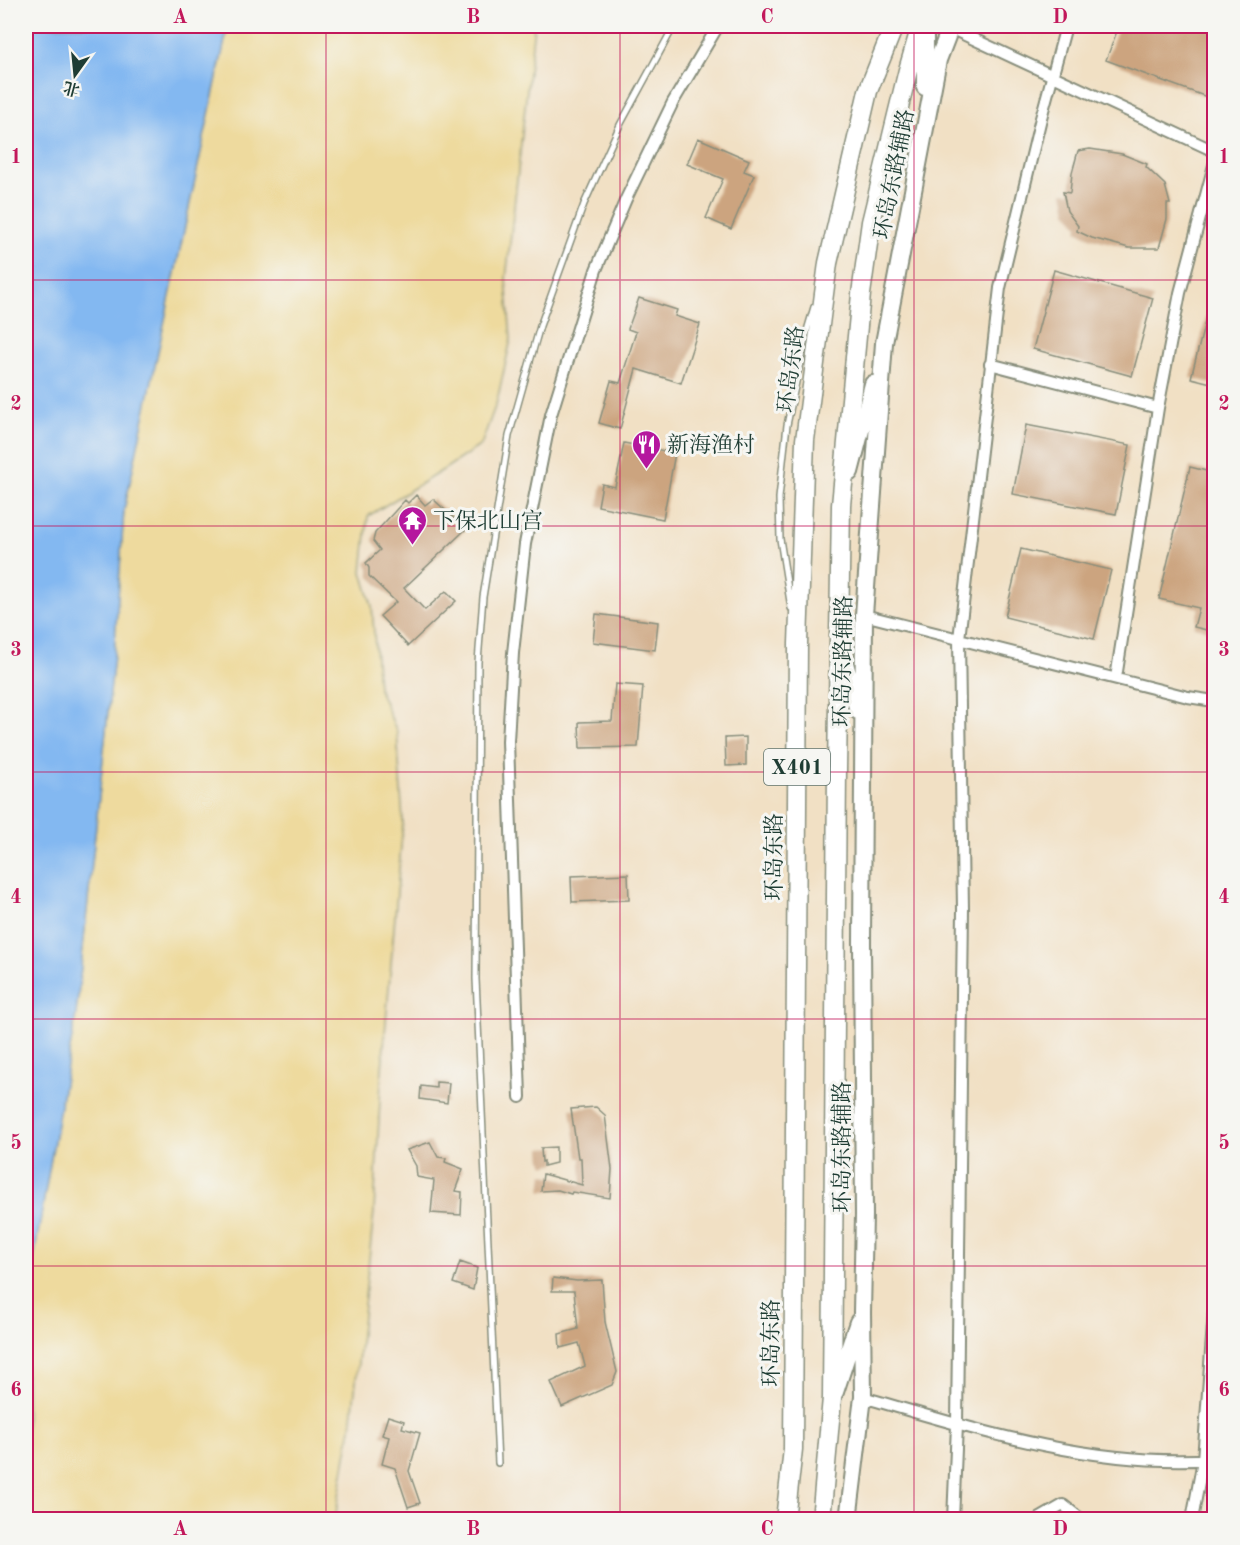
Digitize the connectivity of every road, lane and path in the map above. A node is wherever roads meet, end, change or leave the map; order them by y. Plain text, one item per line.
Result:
1 (674, 26) edge
2 (718, 26) edge
3 (894, 26) edge
4 (923, 26) edge
5 (1066, 26) edge
6 (950, 27) edge
7 (924, 133) junction
8 (1215, 151) edge
9 (1215, 165) edge
10 (884, 343) junction
11 (990, 364) junction
12 (1158, 408) junction
13 (841, 505) junction
14 (864, 615) junction
15 (839, 639) junction
16 (959, 639) junction
17 (1116, 678) junction
18 (1215, 701) edge
19 (863, 733) junction
20 (520, 1097) dead end
21 (1215, 1310) edge
22 (862, 1312) junction
23 (863, 1397) junction
24 (832, 1398) junction
25 (957, 1425) junction
26 (1209, 1459) edge
27 (498, 1463) dead end
28 (785, 1520) edge
29 (821, 1520) edge
30 (849, 1520) edge
31 (953, 1520) edge
32 (1037, 1520) edge
33 (1082, 1520) edge
34 (1192, 1520) edge

1 - 27 lane
2 - 20 street
3 - 28 main road, 环岛东路 / X401
4 - 7 street
4 - 13 main road, X401
5 - 11 street
6 - 7 street, 环岛东路辅路
6 - 8 street
7 - 10 street, 环岛东路辅路
9 - 12 street
10 - 13 street
10 - 14 street, 环岛东路辅路
11 - 12 street
11 - 16 street
12 - 17 street
13 - 15 main road, X401
14 - 16 street
14 - 19 street, 环岛东路辅路
15 - 19 street
15 - 24 main road, X401
16 - 17 street
16 - 25 street
17 - 18 street
19 - 22 street, 环岛东路辅路
21 - 26 street
22 - 23 street, 环岛东路辅路
22 - 24 street
23 - 25 street
23 - 30 street, 环岛东路辅路
24 - 29 main road, X401
25 - 26 street
25 - 31 street
26 - 34 street
32 - 33 street

